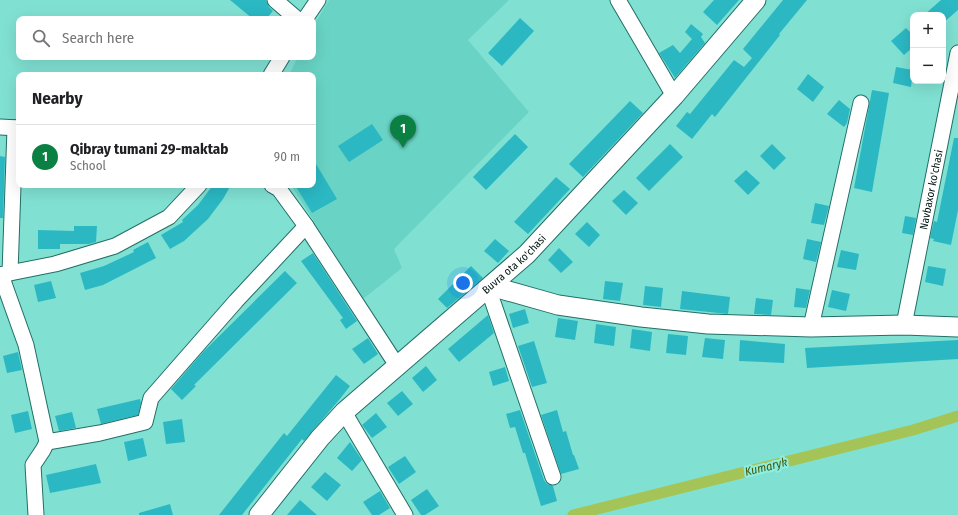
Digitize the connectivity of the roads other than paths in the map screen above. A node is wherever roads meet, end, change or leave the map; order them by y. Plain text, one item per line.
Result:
1 (275, 0) edge
2 (318, 0) edge
3 (618, 0) edge
4 (756, 0) edge
5 (294, 16) edge
6 (307, 16) edge
7 (958, 53) edge
8 (280, 60) edge
9 (273, 72) edge
10 (674, 96) junction
11 (861, 103) dead end
12 (0, 127) edge
13 (16, 128) edge
14 (16, 139) edge
15 (196, 188) edge
16 (277, 188) edge
17 (306, 226) junction
18 (4, 275) edge
19 (491, 286) junction
20 (904, 325) junction
21 (958, 327) edge
22 (811, 328) junction
23 (398, 367) junction
24 (344, 412) junction
25 (47, 442) junction
26 (553, 477) dead end
27 (36, 515) edge
28 (259, 515) edge
29 (406, 515) edge

1 - 5 street
2 - 6 street
3 - 10 street
4 - 10 main road, Buvra ota ko'chasi
7 - 20 street, Navbaxor ko'chasi
8 - 9 street
10 - 19 main road, Buvra ota ko'chasi
11 - 22 street
12 - 13 street
14 - 18 street
15 - 18 street
16 - 17 street
17 - 23 street
17 - 25 street
18 - 25 street
19 - 22 main road
19 - 23 main road, Buvra ota ko'chasi
19 - 26 street
20 - 21 main road
20 - 22 main road
23 - 24 main road, Buvra ota ko'chasi
24 - 28 main road, Buvra ota ko'chasi
24 - 29 street
25 - 27 street

